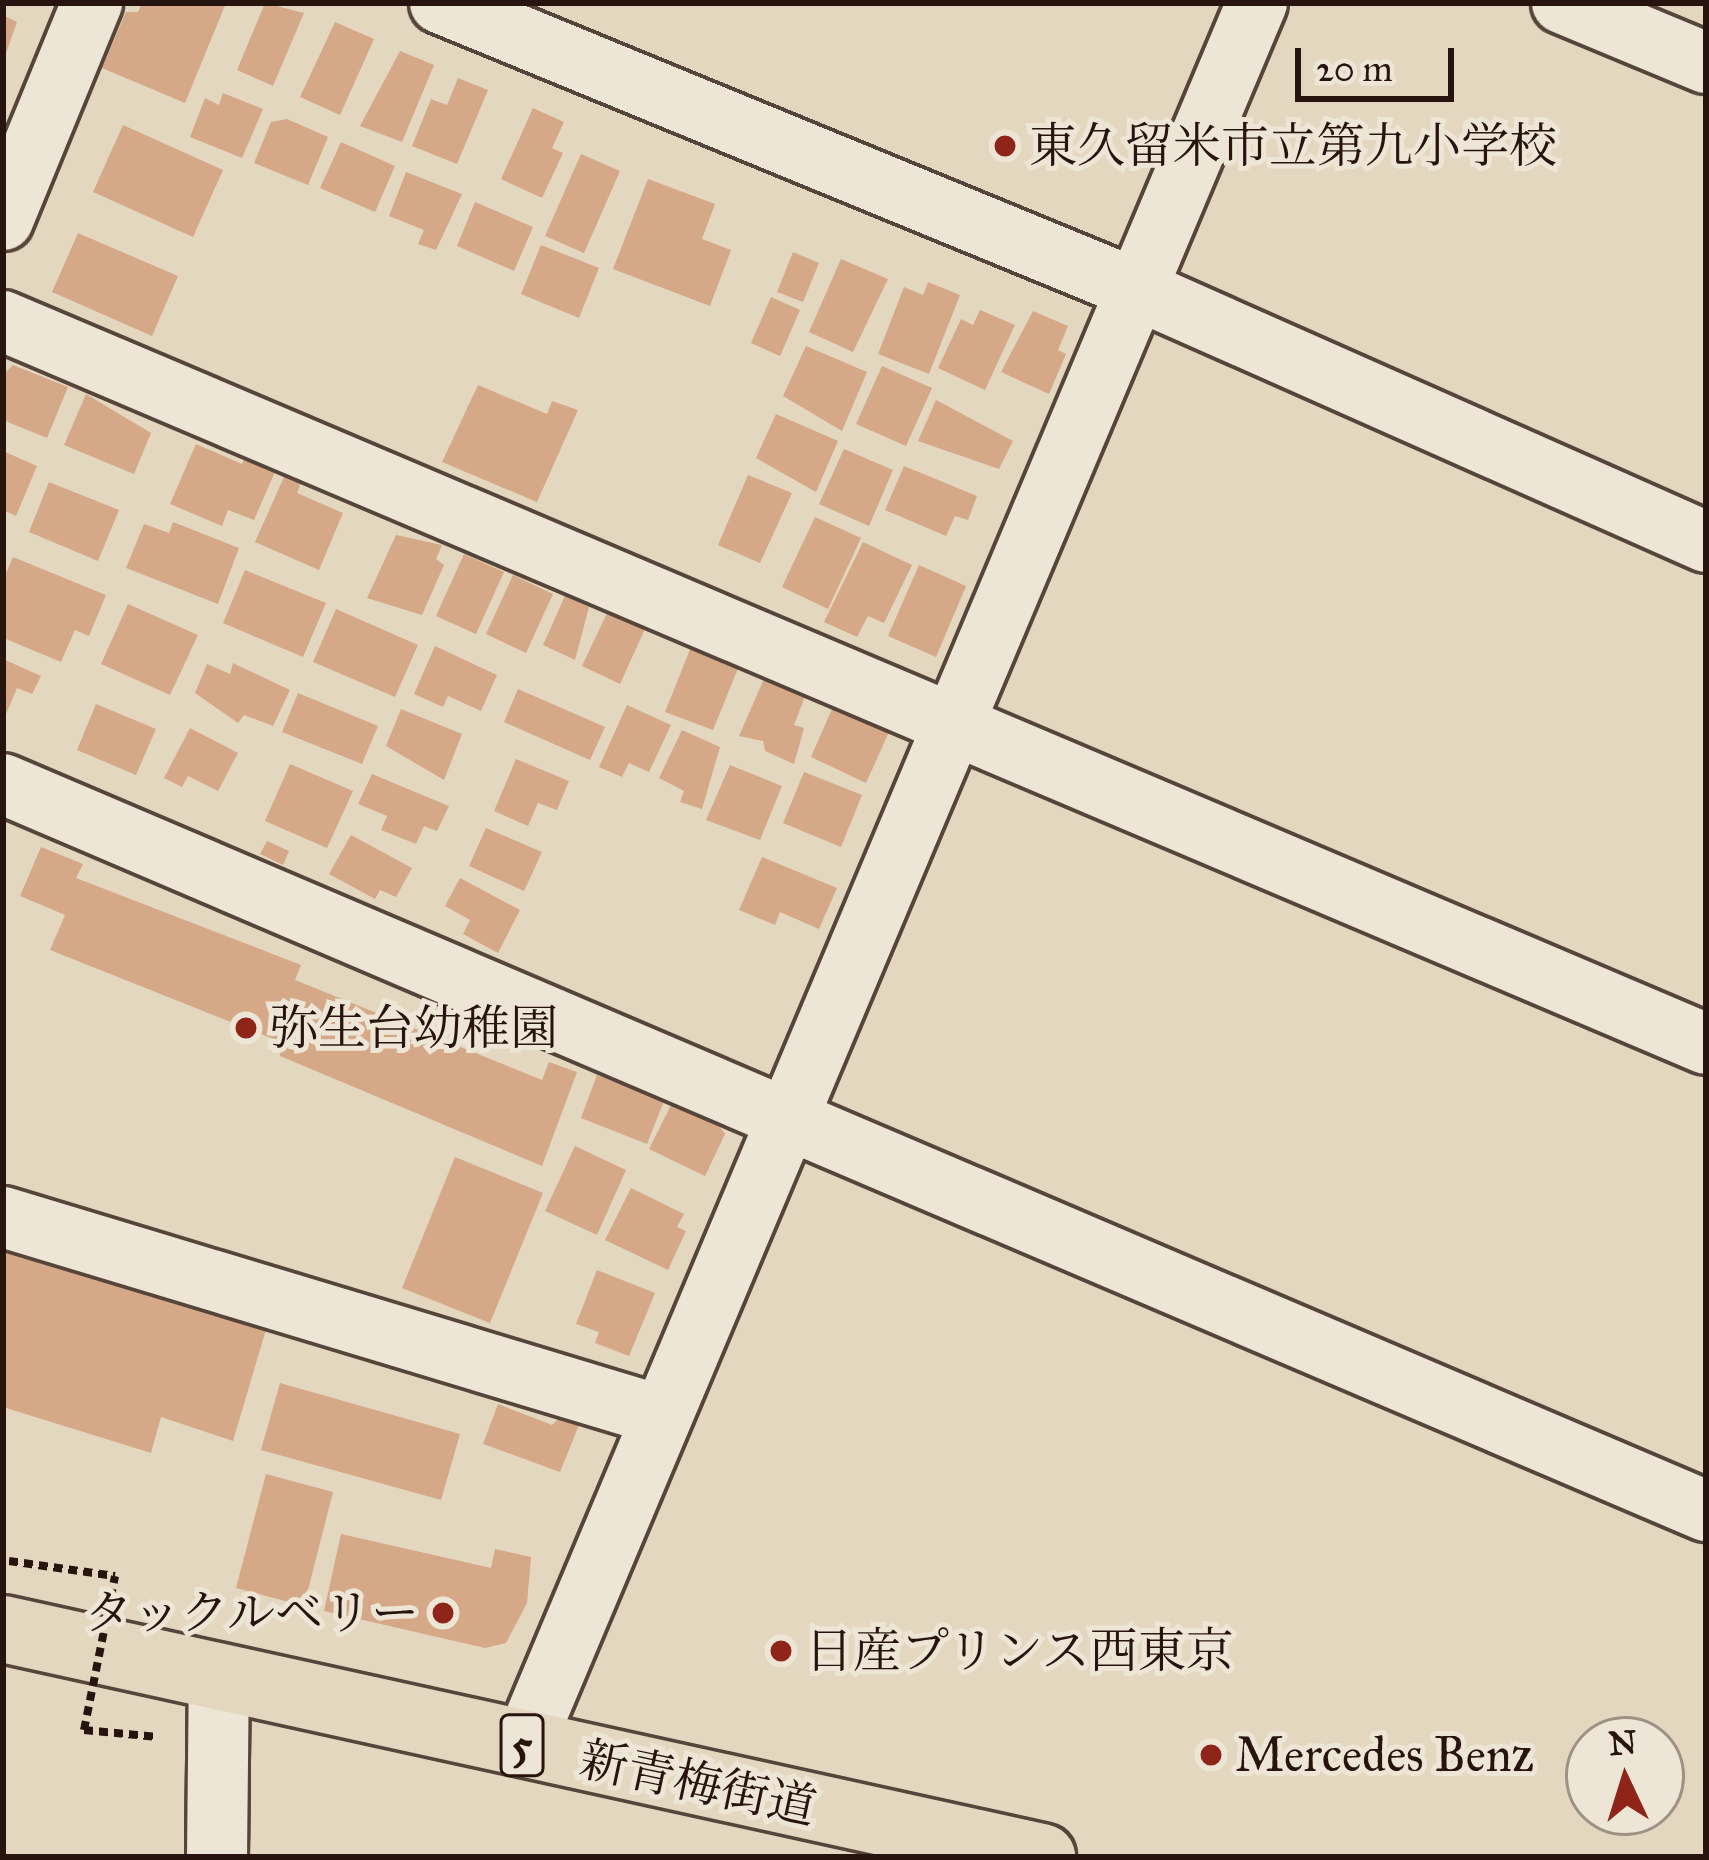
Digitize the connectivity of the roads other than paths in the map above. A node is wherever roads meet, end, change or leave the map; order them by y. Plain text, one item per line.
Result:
1 (92, 3) edge
2 (440, 3) edge
3 (1258, 3) edge
4 (1562, 3) edge
5 (1706, 63) edge
6 (3, 220) edge
7 (1136, 289) junction
8 (3, 321) edge
9 (1706, 542) edge
10 (956, 722) junction
11 (3, 784) edge
12 (1706, 1044) edge
13 (787, 1118) junction
14 (3, 1217) edge
15 (662, 1416) junction
16 (1706, 1511) edge
17 (3, 1629) edge
18 (219, 1678) junction
19 (524, 1745) junction
20 (217, 1857) edge
21 (1042, 1857) edge

1 - 6 street
2 - 7 street
3 - 7 street
4 - 5 street
7 - 9 street
7 - 10 street
8 - 10 street
10 - 12 street
10 - 13 street
11 - 13 street
13 - 15 street
13 - 16 street
14 - 15 street
15 - 19 street
17 - 18 main road, 新青梅街道 / 5
18 - 19 main road, 新青梅街道 / 5
18 - 20 street
19 - 21 main road, 新青梅街道 / 5

